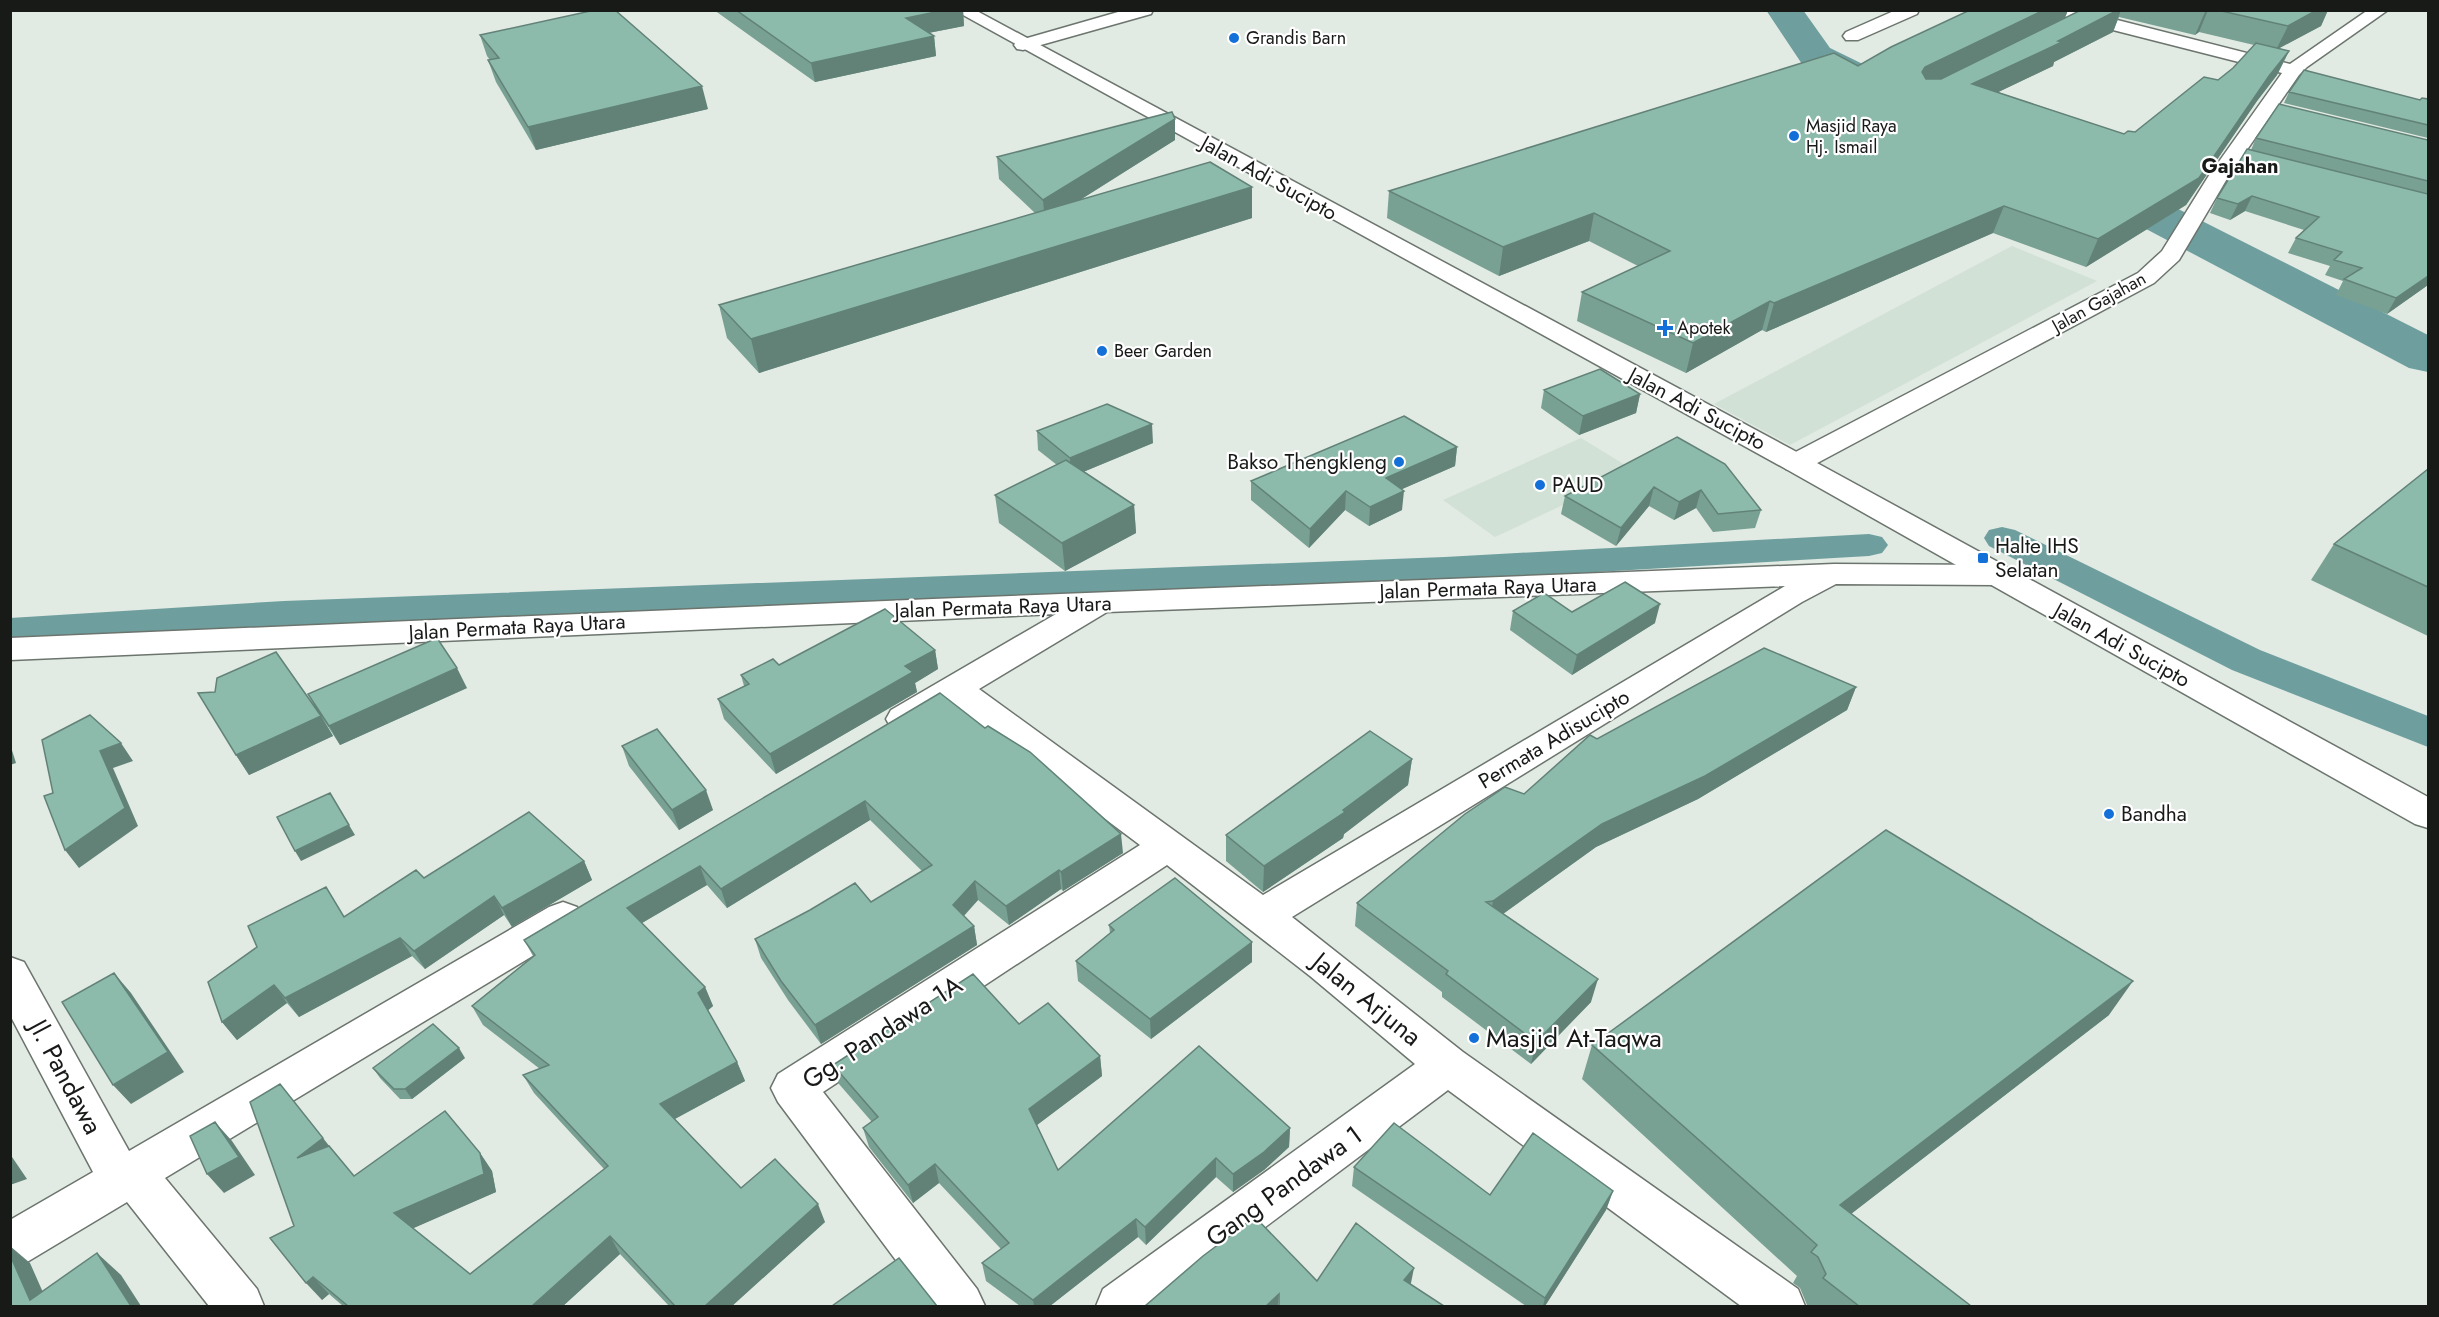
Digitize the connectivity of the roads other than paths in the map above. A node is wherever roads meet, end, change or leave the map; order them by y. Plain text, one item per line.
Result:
1 (962, 10) edge
2 (1145, 10) edge
3 (1911, 10) edge
4 (2056, 10) edge
5 (2380, 10) edge
6 (2086, 18) junction
7 (2339, 20) dead end
8 (2359, 24) junction
9 (2066, 28) edge
10 (1852, 36) dead end
11 (1023, 45) junction
12 (2293, 70) junction
13 (2316, 76) edge
14 (2266, 106) junction
15 (2290, 112) edge
16 (2234, 153) junction
17 (2257, 159) edge
18 (1796, 462) junction
19 (1834, 574) junction
20 (1995, 575) junction
21 (1098, 604) junction
22 (10, 649) edge
23 (955, 689) junction
24 (874, 736) edge
25 (2428, 814) edge
26 (1168, 846) junction
27 (591, 901) edge
28 (1276, 907) dead end
29 (10, 974) edge
30 (1448, 1065) junction
31 (127, 1177) junction
32 (10, 1246) edge
33 (240, 1306) edge
34 (960, 1306) edge
35 (1120, 1306) edge
36 (1781, 1306) edge

1 - 11 main road, Jalan Adi Sucipto
2 - 11 main road
3 - 10 main road
4 - 6 main road
5 - 8 main road, Jalan Gajahan
6 - 9 main road
6 - 12 main road
7 - 8 main road
8 - 12 main road, Jalan Gajahan
11 - 18 main road, Jalan Adi Sucipto
12 - 13 main road
12 - 14 main road, Jalan Gajahan
14 - 15 main road
14 - 16 main road, Jalan Gajahan
16 - 17 main road
16 - 18 main road, Jalan Gajahan
18 - 20 main road, Jalan Adi Sucipto
19 - 20 main road, Jalan Permata Raya Utara
19 - 21 main road, Jalan Permata Raya Utara
19 - 28 main road, Permata Adisucipto
20 - 25 main road, Jalan Adi Sucipto
21 - 22 main road, Jalan Permata Raya Utara
21 - 23 main road
23 - 24 main road
23 - 26 main road, Jalan Arjuna
26 - 30 main road, Jalan Arjuna
26 - 34 main road, Gg. Pandawa 1A
27 - 31 main road
29 - 31 main road, Jl. Pandawa
30 - 35 main road, Gang Pandawa 1
30 - 36 main road, Jalan Arjuna
31 - 32 main road
31 - 33 main road, Jl. Pandawa

